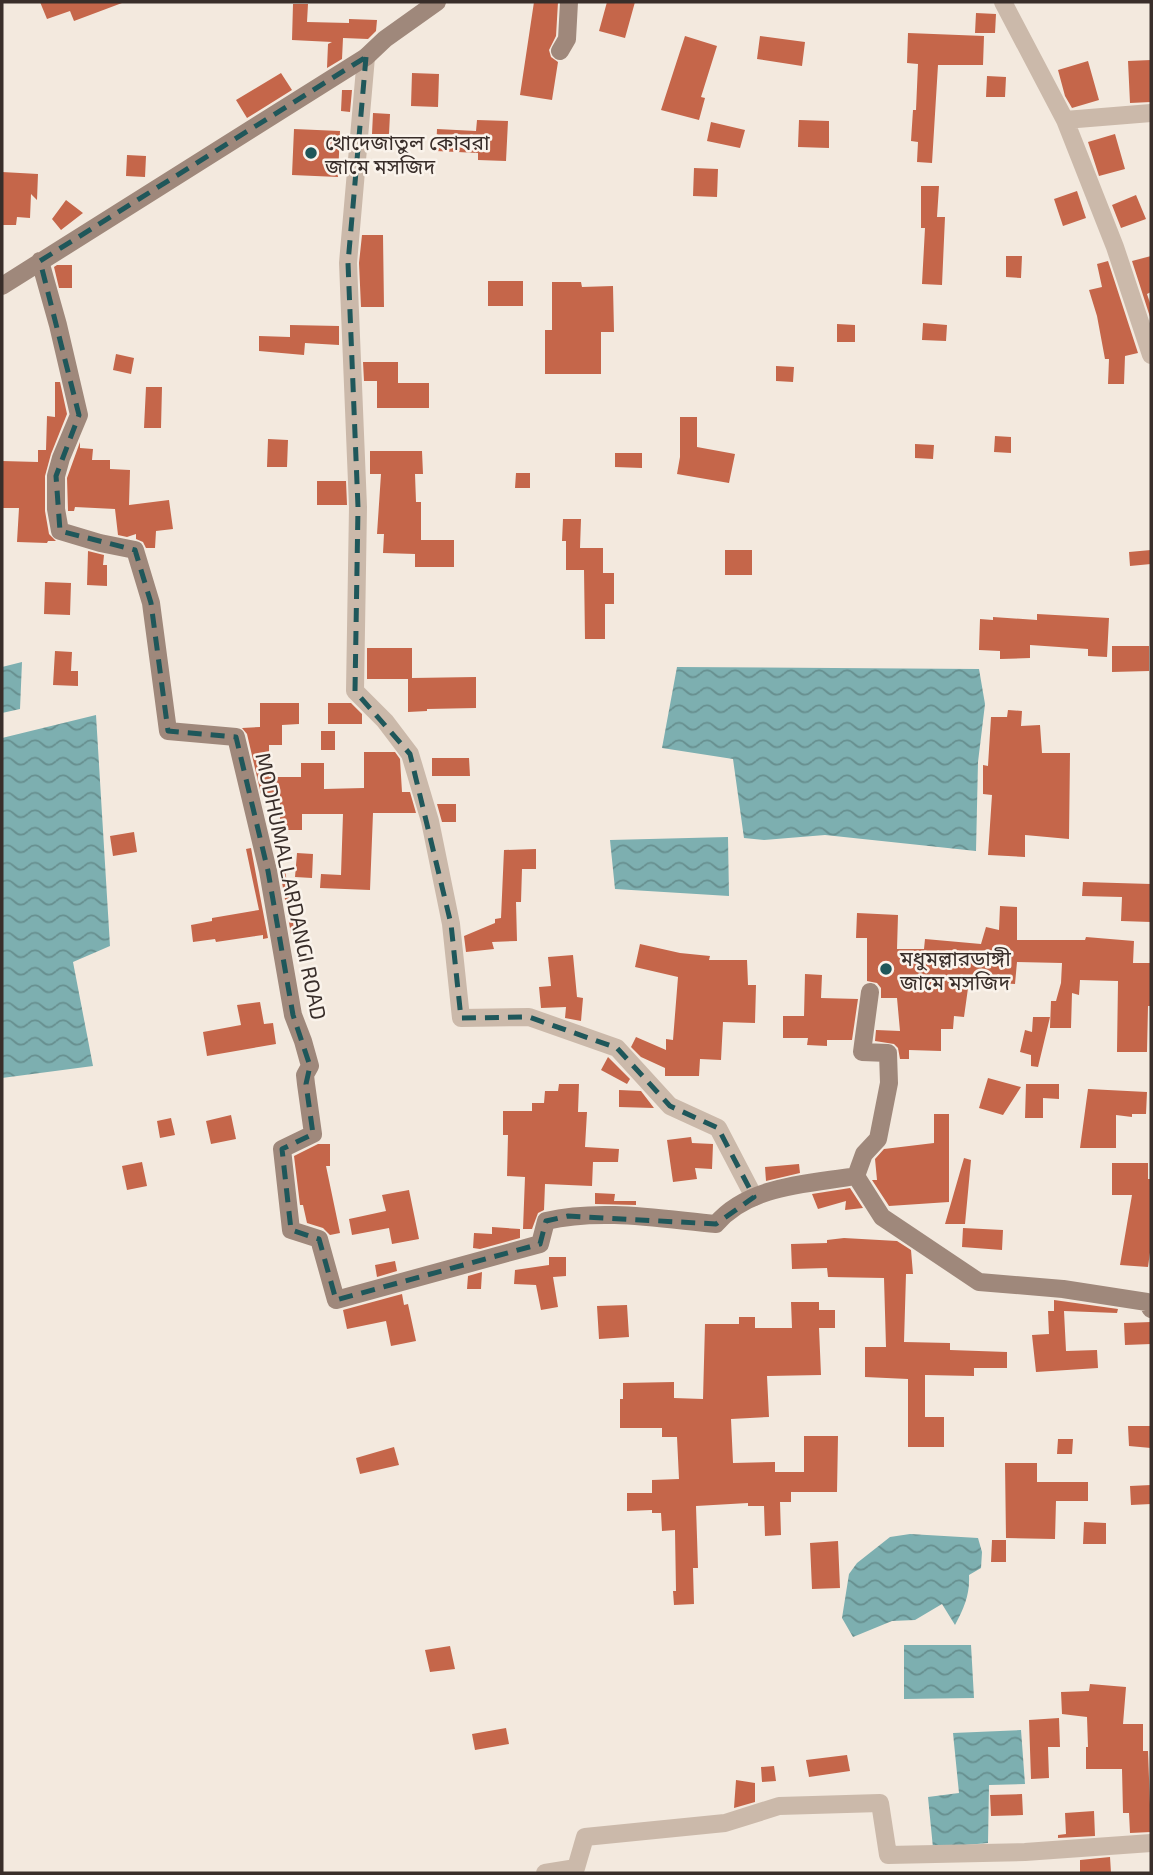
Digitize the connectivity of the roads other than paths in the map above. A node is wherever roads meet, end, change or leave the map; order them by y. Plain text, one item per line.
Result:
1 (437, 2) edge
2 (569, 2) edge
3 (1003, 2) edge
4 (560, 51) dead end
5 (366, 57) junction
6 (1151, 113) edge
7 (1065, 120) junction
8 (40, 261) junction
9 (2, 286) edge
10 (1151, 355) edge
11 (870, 992) dead end
12 (856, 1176) junction
13 (754, 1197) junction
14 (1151, 1309) edge
15 (1151, 1843) edge
16 (545, 1873) edge

1 - 5 street
2 - 4 street
3 - 7 street
5 - 8 street
5 - 13 street
6 - 7 street
7 - 10 street
8 - 9 street
8 - 13 street, MODHUMALLARDANGI ROAD
11 - 12 street
12 - 13 street, MODHUMALLARDANGI ROAD
12 - 14 street
15 - 16 street

